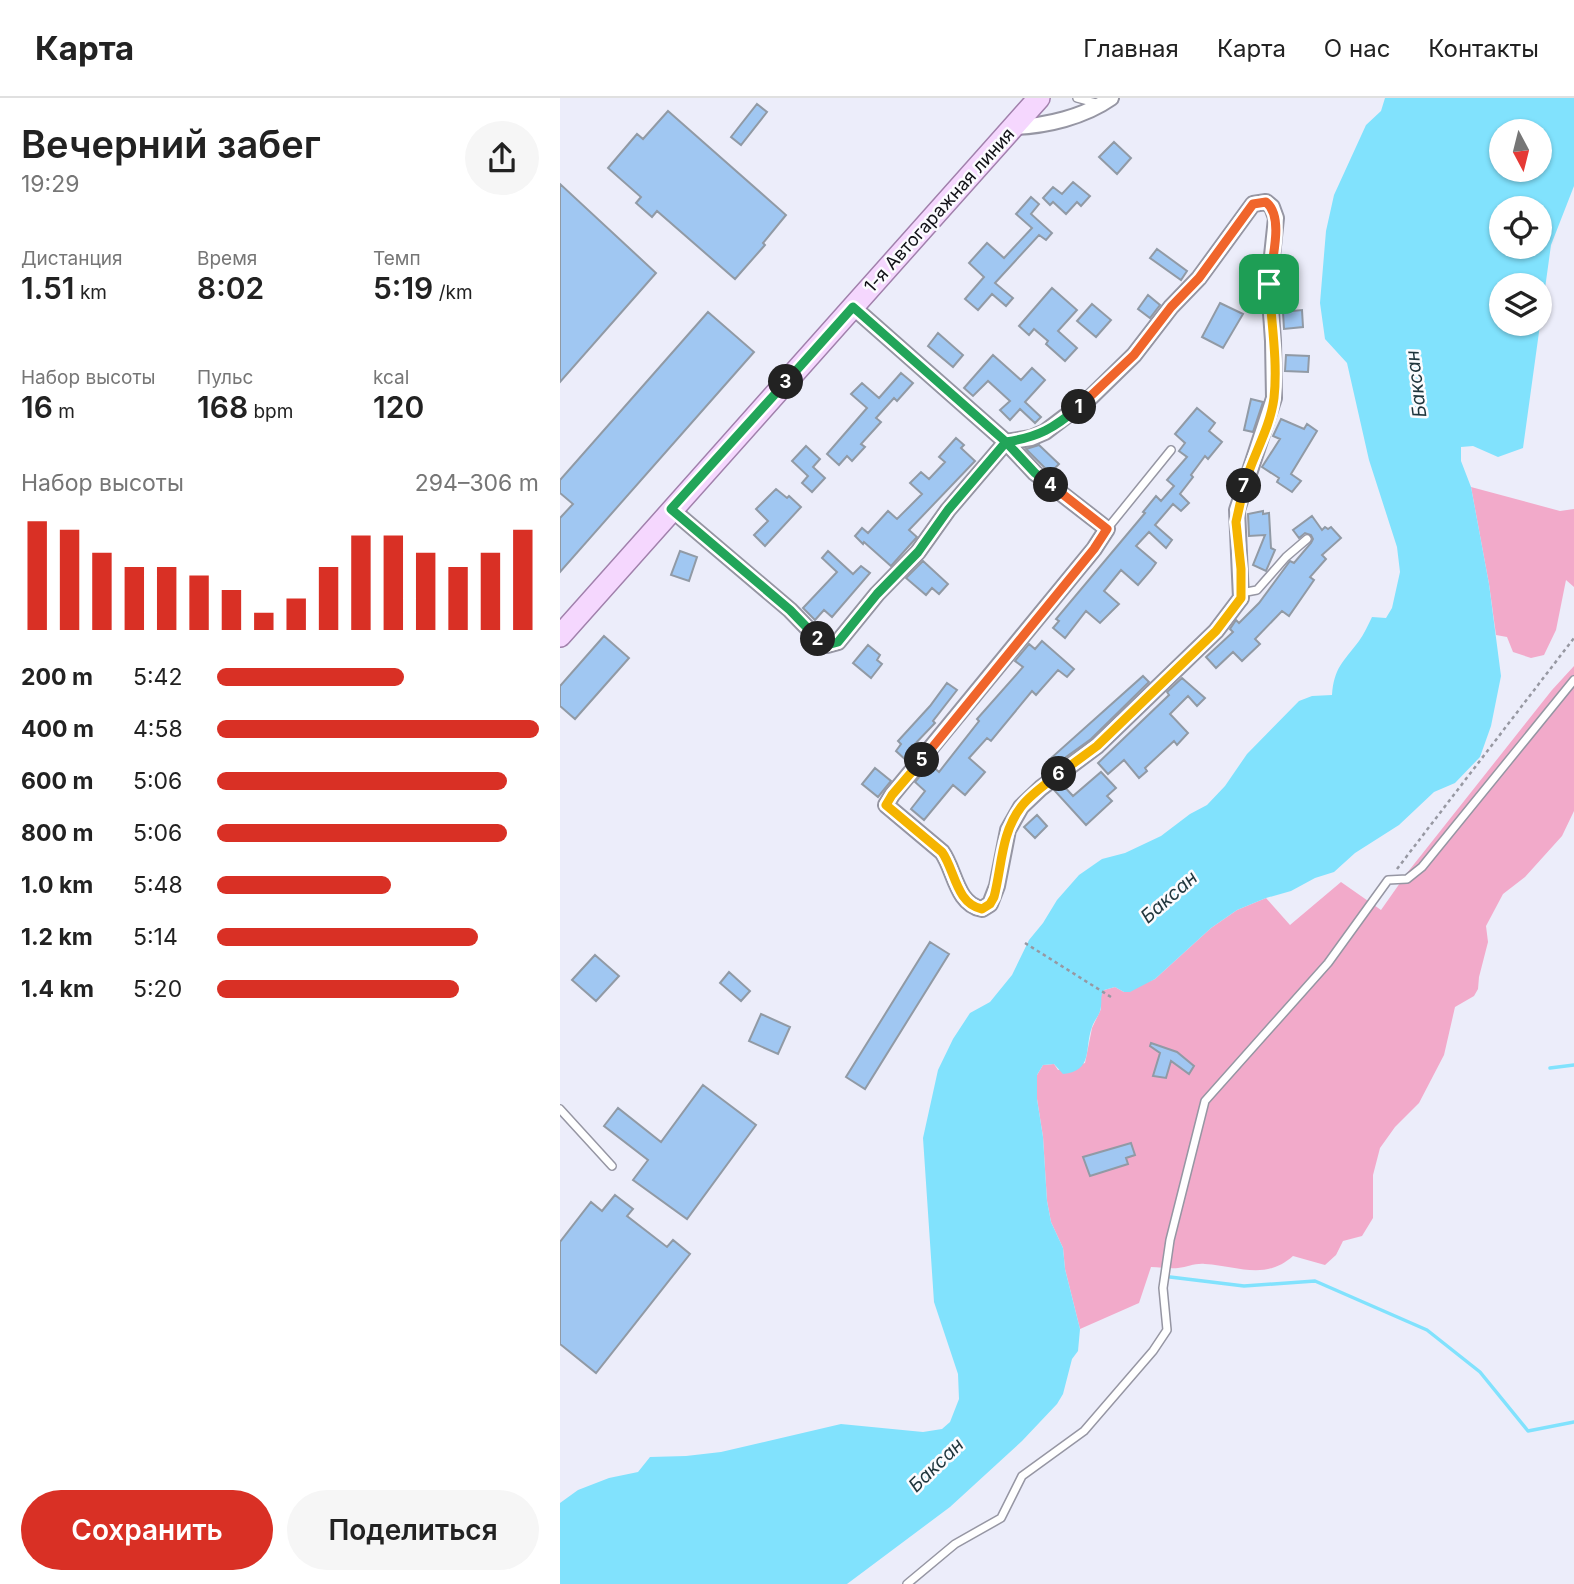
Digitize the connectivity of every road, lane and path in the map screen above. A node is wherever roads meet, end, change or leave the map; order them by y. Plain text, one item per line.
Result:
1 (1039, 98) edge
2 (1077, 98) edge
3 (1107, 101) edge
4 (1014, 127) junction
5 (853, 307) junction
6 (1006, 442) junction
7 (1171, 450) dead end
8 (671, 509) junction
9 (1107, 529) junction
10 (1307, 539) dead end
11 (1241, 593) junction
12 (560, 636) edge
13 (1574, 638) edge
14 (1574, 680) edge
15 (1388, 880) junction
16 (1026, 943) dead end
17 (1111, 997) dead end
18 (560, 1108) edge
19 (612, 1166) dead end
20 (907, 1584) edge

1 - 4 main road, 1-я Автогаражная линия
2 - 3 lane
3 - 4 street
4 - 5 main road, 1-я Автогаражная линия
5 - 6 street
5 - 8 main road, 1-я Автогаражная линия
6 - 8 street
6 - 9 street
6 - 11 street
7 - 9 lane
8 - 12 main road, 1-я Автогаражная линия
9 - 11 street
10 - 11 lane
13 - 15 path
14 - 15 lane
15 - 20 lane
16 - 17 path
18 - 19 lane

